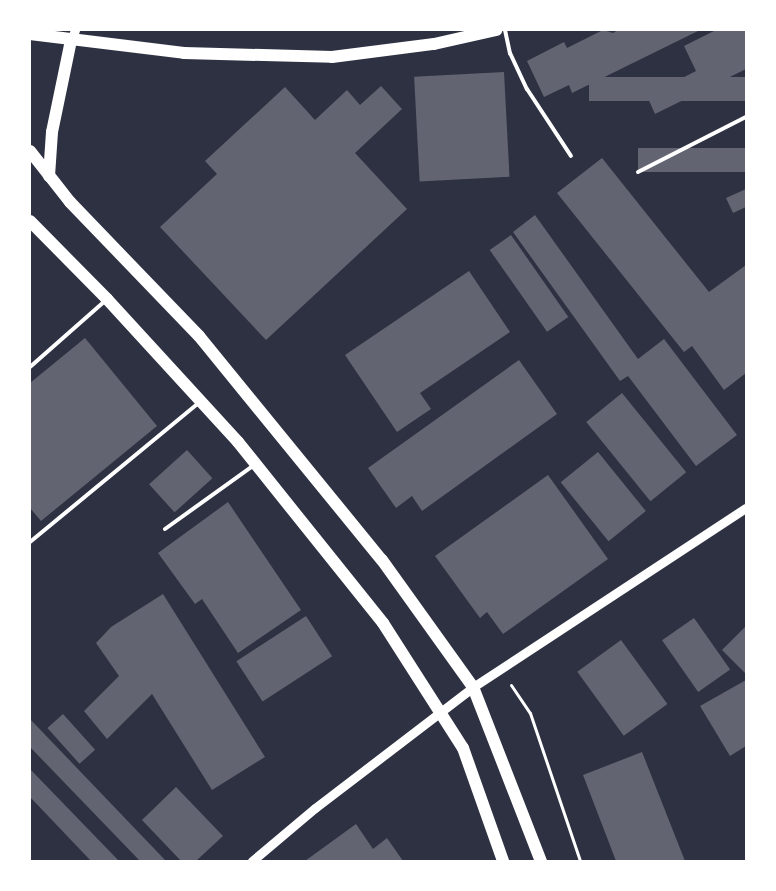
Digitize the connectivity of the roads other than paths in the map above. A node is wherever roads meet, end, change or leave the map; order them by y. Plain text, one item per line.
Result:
1 (496, 30) edge
2 (504, 30) edge
3 (30, 34) edge
4 (73, 35) edge
5 (746, 117) edge
6 (30, 151) edge
7 (571, 156) dead end
8 (638, 172) dead end
9 (49, 176) junction
10 (30, 221) edge
11 (107, 299) junction
12 (30, 367) edge
13 (200, 402) junction
14 (255, 464) junction
15 (746, 508) edge
16 (165, 529) dead end
17 (30, 542) edge
18 (473, 687) junction
19 (441, 712) junction
20 (252, 861) edge
21 (503, 861) edge
22 (541, 861) edge

1 - 4 main road
2 - 7 lane
3 - 4 main road
4 - 9 main road
5 - 8 lane
6 - 9 main road
9 - 18 main road
10 - 11 main road
11 - 12 lane
11 - 13 main road
13 - 14 main road
13 - 17 lane
14 - 16 lane
14 - 19 main road
15 - 18 street
18 - 19 street
18 - 22 main road
19 - 20 street
19 - 21 main road

